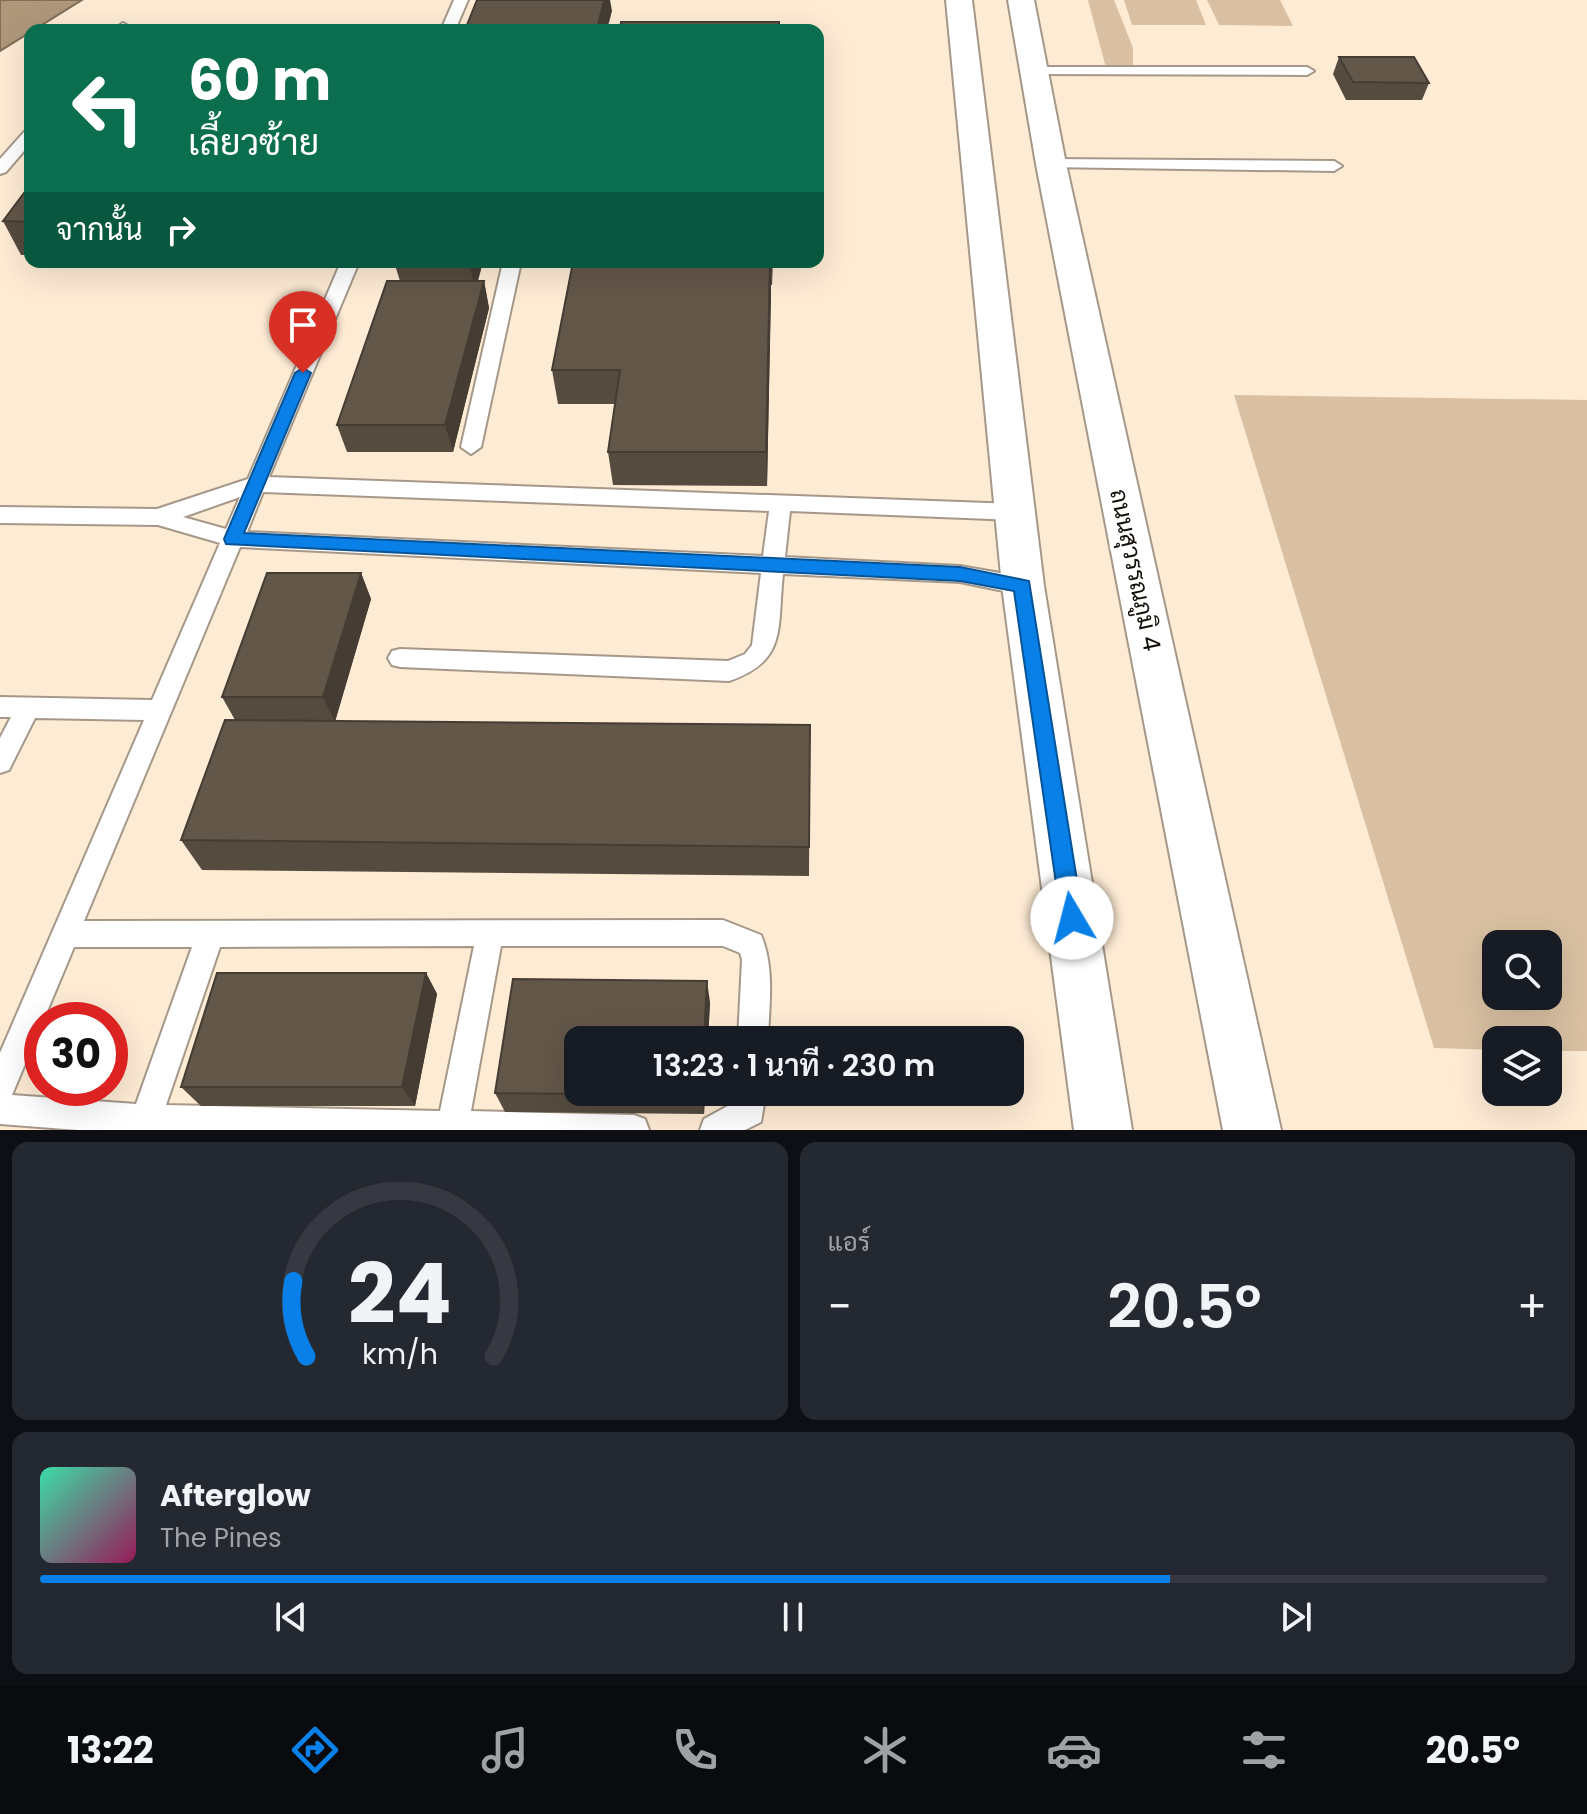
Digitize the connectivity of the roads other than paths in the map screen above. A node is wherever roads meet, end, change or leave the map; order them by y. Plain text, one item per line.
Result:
1 (461, 0) edge
2 (960, 4) edge
3 (1021, 4) edge
4 (451, 24) edge
5 (1034, 71) junction
6 (1307, 71) dead end
7 (24, 141) edge
8 (1051, 164) junction
9 (1334, 166) dead end
10 (0, 169) edge
11 (347, 268) edge
12 (511, 268) edge
13 (471, 447) dead end
14 (256, 484) junction
15 (780, 504) junction
16 (1015, 512) junction
17 (0, 515) edge
18 (158, 517) junction
19 (233, 539) junction
20 (773, 565) junction
21 (1023, 586) junction
22 (400, 658) dead end
23 (0, 707) edge
24 (28, 708) junction
25 (160, 710) junction
26 (0, 762) edge
27 (211, 933) junction
28 (66, 934) junction
29 (490, 934) junction
30 (754, 1026) edge
31 (0, 1088) edge
32 (750, 1106) edge
33 (0, 1109) edge
34 (146, 1120) junction
35 (452, 1129) edge
36 (634, 1130) edge
37 (715, 1130) edge
38 (1103, 1130) edge
39 (1252, 1130) edge

1 - 4 lane
2 - 3 street, ถนนสุวรรณภูมิ 4
2 - 16 street, ถนนสุวรรณภูมิ 4
3 - 5 street, ถนนสุวรรณภูมิ 4
5 - 6 lane
5 - 8 street, ถนนสุวรรณภูมิ 4
7 - 10 lane
8 - 9 lane
8 - 39 street, ถนนสุวรรณภูมิ 4
11 - 14 lane
12 - 13 lane
14 - 15 lane
14 - 18 lane
14 - 19 lane
15 - 16 lane
15 - 20 lane
16 - 21 street, ถนนสุวรรณภูมิ 4
17 - 18 lane
18 - 19 lane
19 - 20 lane
19 - 25 lane
20 - 21 lane
20 - 22 lane
21 - 38 street, ถนนสุวรรณภูมิ 4
23 - 24 lane
24 - 25 lane
24 - 26 lane
25 - 28 lane
27 - 28 lane
27 - 29 lane
27 - 34 lane
28 - 31 lane
29 - 30 lane
29 - 35 lane
32 - 37 lane
33 - 34 lane
34 - 35 lane
35 - 36 lane

